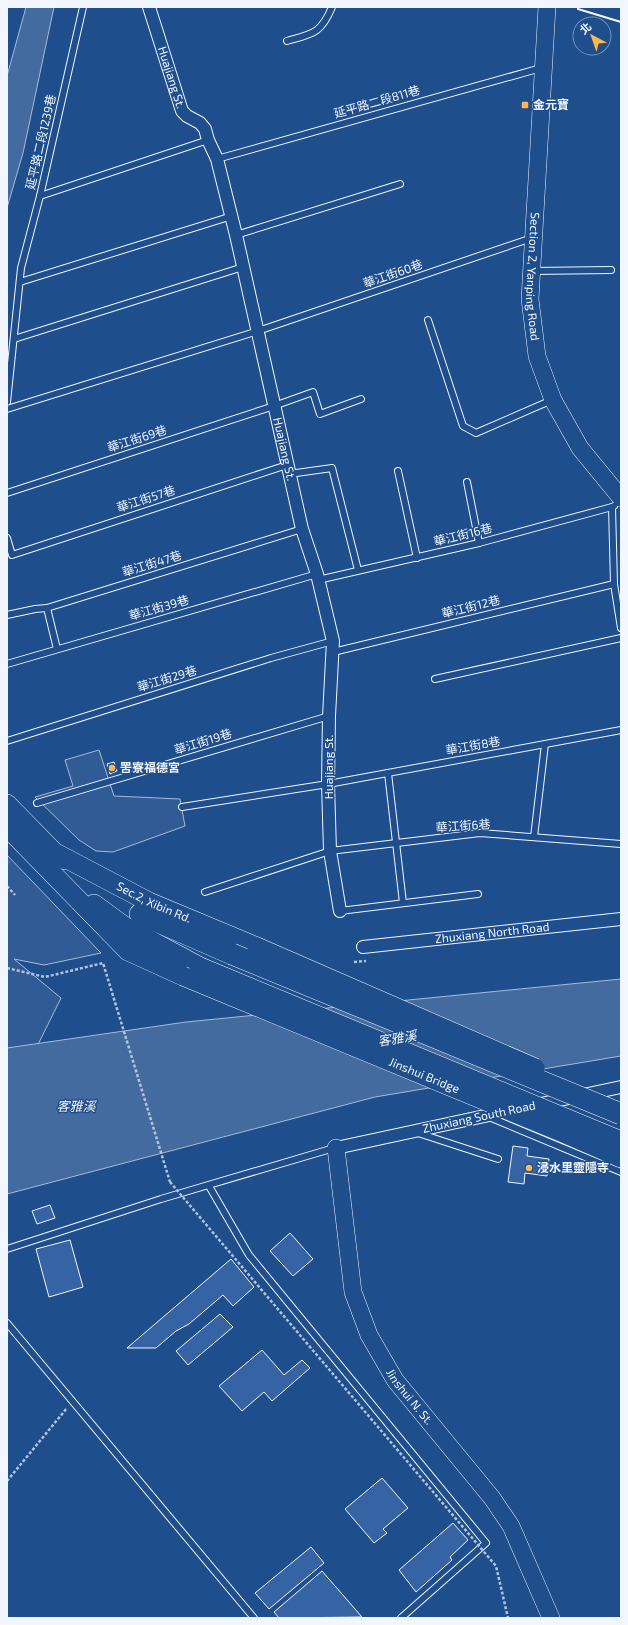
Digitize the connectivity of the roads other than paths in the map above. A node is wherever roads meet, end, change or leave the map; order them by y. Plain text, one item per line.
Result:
1 (83, 7) edge
2 (149, 7) edge
3 (332, 7) edge
4 (547, 7) edge
5 (286, 41) dead end
6 (542, 67) junction
7 (208, 140) junction
8 (217, 159) junction
9 (400, 184) dead end
10 (40, 196) junction
11 (232, 216) junction
12 (236, 235) junction
13 (534, 238) junction
14 (243, 267) junction
15 (611, 270) dead end
16 (532, 272) junction
17 (20, 282) junction
18 (428, 320) dead end
19 (258, 331) junction
20 (14, 339) junction
21 (361, 399) dead end
22 (553, 400) junction
23 (7, 402) edge
24 (274, 406) junction
25 (7, 409) edge
26 (288, 469) junction
27 (398, 471) dead end
28 (467, 482) dead end
29 (7, 493) edge
30 (617, 502) edge
31 (621, 503) edge
32 (302, 529) junction
33 (7, 538) edge
34 (479, 543) junction
35 (417, 558) junction
36 (358, 570) junction
37 (318, 577) junction
38 (614, 584) junction
39 (47, 608) junction
40 (7, 615) edge
41 (621, 628) edge
42 (621, 638) edge
43 (333, 646) junction
44 (57, 649) junction
45 (7, 664) edge
46 (435, 678) dead end
47 (329, 716) junction
48 (621, 730) edge
49 (7, 741) edge
50 (545, 744) junction
51 (388, 773) junction
52 (328, 784) junction
53 (37, 803) dead end
54 (7, 804) edge
55 (182, 807) dead end
56 (7, 827) edge
57 (534, 837) junction
58 (396, 843) junction
59 (621, 844) edge
60 (330, 851) junction
61 (47, 857) junction
62 (205, 892) dead end
63 (478, 894) dead end
64 (403, 903) junction
65 (340, 911) joint
66 (621, 919) edge
67 (135, 922) junction
68 (363, 948) dead end
69 (191, 972) junction
70 (621, 1087) edge
71 (621, 1105) edge
72 (621, 1114) edge
73 (486, 1115) junction
74 (412, 1131) junction
75 (621, 1142) edge
76 (336, 1148) junction
77 (621, 1158) edge
78 (498, 1159) dead end
79 (621, 1172) edge
80 (209, 1186) junction
81 (7, 1249) edge
82 (7, 1323) edge
83 (254, 1618) edge
84 (401, 1618) edge
85 (551, 1618) edge

1 - 10 lane, 延平路二段1239巷
2 - 7 street, Huajiang St.
3 - 5 lane
4 - 6 street, Section 2, Yanping Road
6 - 8 lane, 延平路二段811巷
6 - 13 street, Section 2, Yanping Road
7 - 8 street, Huajiang St.
7 - 10 lane
8 - 11 street, Huajiang St.
9 - 12 lane
10 - 17 lane, 延平路二段1239巷
11 - 12 street, Huajiang St.
11 - 17 lane
12 - 14 street, Huajiang St.
13 - 16 street, Section 2, Yanping Road
13 - 19 lane, 華江街60巷
14 - 19 street, Huajiang St.
14 - 20 lane
15 - 16 lane
16 - 22 street, Section 2, Yanping Road
17 - 20 lane, 延平路二段1239巷
18 - 22 lane
19 - 24 street, Huajiang St.
19 - 25 lane, 華江街60巷
20 - 23 lane, 延平路二段1239巷
21 - 24 lane, 華江街69巷
22 - 30 street, Section 2, Yanping Road
24 - 26 street, Huajiang St.
24 - 29 lane, 華江街69巷
26 - 32 street, Huajiang St.
26 - 33 lane, 華江街57巷
26 - 36 lane, 華江街57巷
27 - 35 lane
28 - 34 lane
30 - 31 lane, 華江街16巷
30 - 34 lane, 華江街16巷
30 - 38 lane
32 - 37 street, Huajiang St.
32 - 39 lane, 華江街47巷
34 - 35 lane, 華江街16巷
35 - 36 lane, 華江街16巷
36 - 37 lane, 華江街16巷
37 - 43 street, Huajiang St.
37 - 44 lane, 華江街39巷
38 - 41 lane
38 - 43 lane, 華江街12巷
39 - 40 lane, 華江街47巷
39 - 44 lane
42 - 46 lane
43 - 47 street, Huajiang St.
43 - 49 lane, 華江街29巷
44 - 45 lane, 華江街39巷
47 - 52 street, Huajiang St.
47 - 53 lane, 華江街19巷
48 - 50 lane, 華江街8巷
50 - 51 lane, 華江街8巷
50 - 57 lane
51 - 52 lane, 華江街8巷
51 - 58 lane
52 - 55 lane, 華江街8巷
52 - 60 street, Huajiang St.
54 - 61 main road, Sec.2, Xibin Rd.
56 - 61 main road, Sec.2, Xibin Rd.
57 - 58 lane, 華江街6巷
57 - 59 lane, 華江街6巷
58 - 60 lane, 華江街6巷
58 - 64 lane
60 - 62 lane, 華江街6巷
60 - 65 street, Huajiang St.
61 - 67 main road, Sec.2, Xibin Rd.
61 - 69 main road, Sec.2, Xibin Rd.
61 - 71 main road, Sec.2, Xibin Rd., bridge
63 - 64 lane
64 - 65 lane
66 - 68 street, Zhuxiang North Road
67 - 69 highway
67 - 72 highway, bridge
69 - 75 highway, Jinshui Bridge, bridge
69 - 77 main road, Jinshui Bridge, bridge
70 - 73 street, Zhuxiang South Road
73 - 74 street, Zhuxiang South Road
73 - 79 lane
74 - 76 street, Zhuxiang South Road
74 - 78 lane
76 - 80 lane
76 - 85 street, Jinshui N. St.
80 - 81 lane
80 - 84 lane
82 - 83 lane

